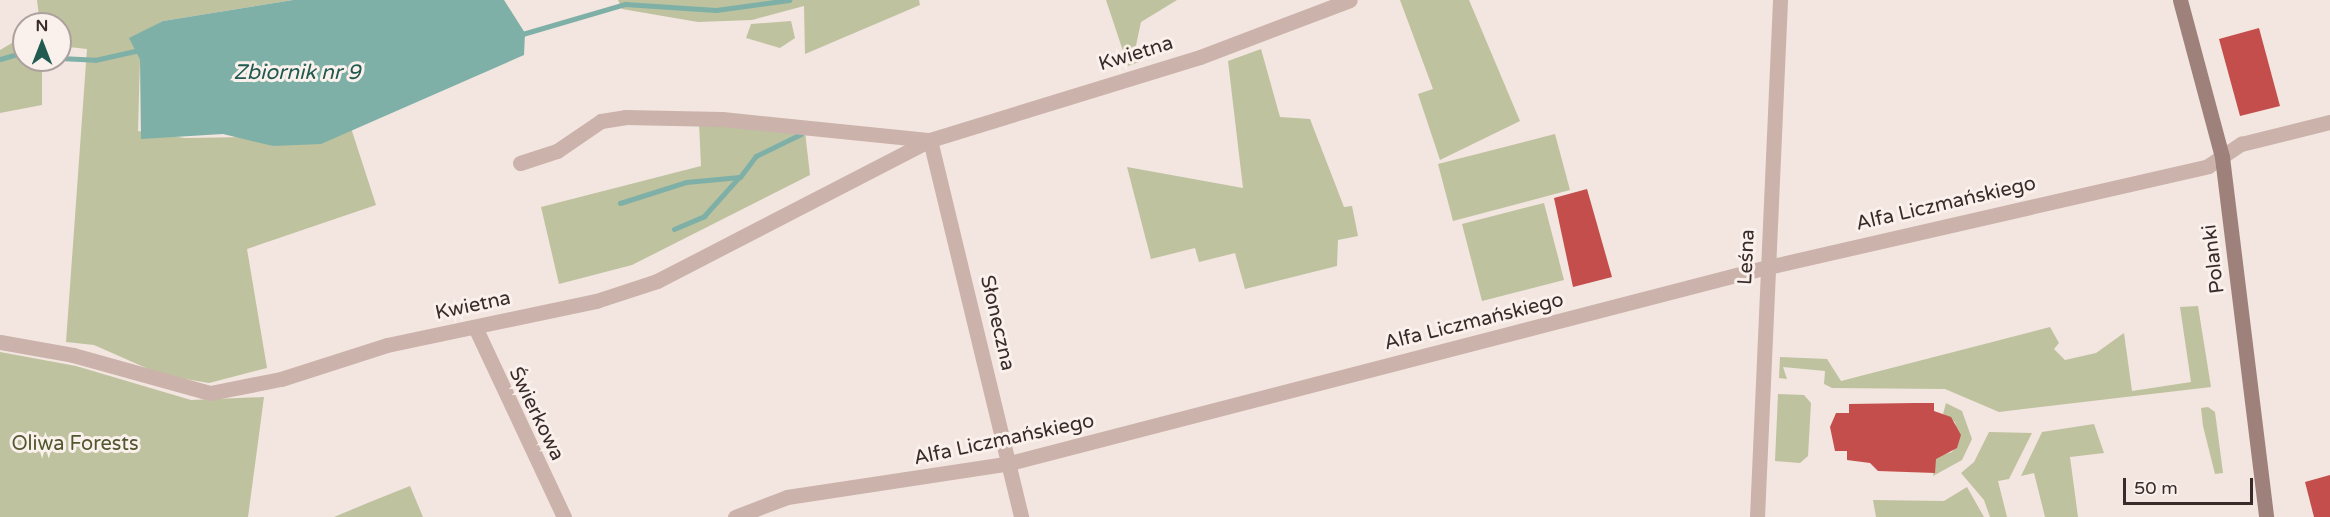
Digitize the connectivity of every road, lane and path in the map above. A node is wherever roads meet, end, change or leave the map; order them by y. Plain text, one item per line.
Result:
1 (1350, 0) edge
2 (1780, 0) edge
3 (2180, 0) edge
4 (2330, 122) edge
5 (930, 140) junction
6 (2222, 157) junction
7 (520, 163) dead end
8 (1767, 268) junction
9 (475, 327) junction
10 (0, 342) edge
11 (1006, 464) junction
12 (564, 517) edge
13 (735, 517) edge
14 (1021, 517) edge
15 (1757, 517) edge
16 (2266, 517) edge

1 - 5 street, Kwietna
2 - 8 street, Leśna
3 - 6 street, Polanki
4 - 6 street, Alfa Liczmańskiego
5 - 7 street, Kwietna
5 - 9 street, Kwietna
5 - 11 street, Słoneczna
6 - 8 street, Alfa Liczmańskiego
6 - 16 street, Polanki
8 - 11 street, Alfa Liczmańskiego
8 - 15 street, Leśna
9 - 10 street, Kwietna
9 - 12 street, Świerkowa
11 - 13 street, Alfa Liczmańskiego
11 - 14 street, Słoneczna

